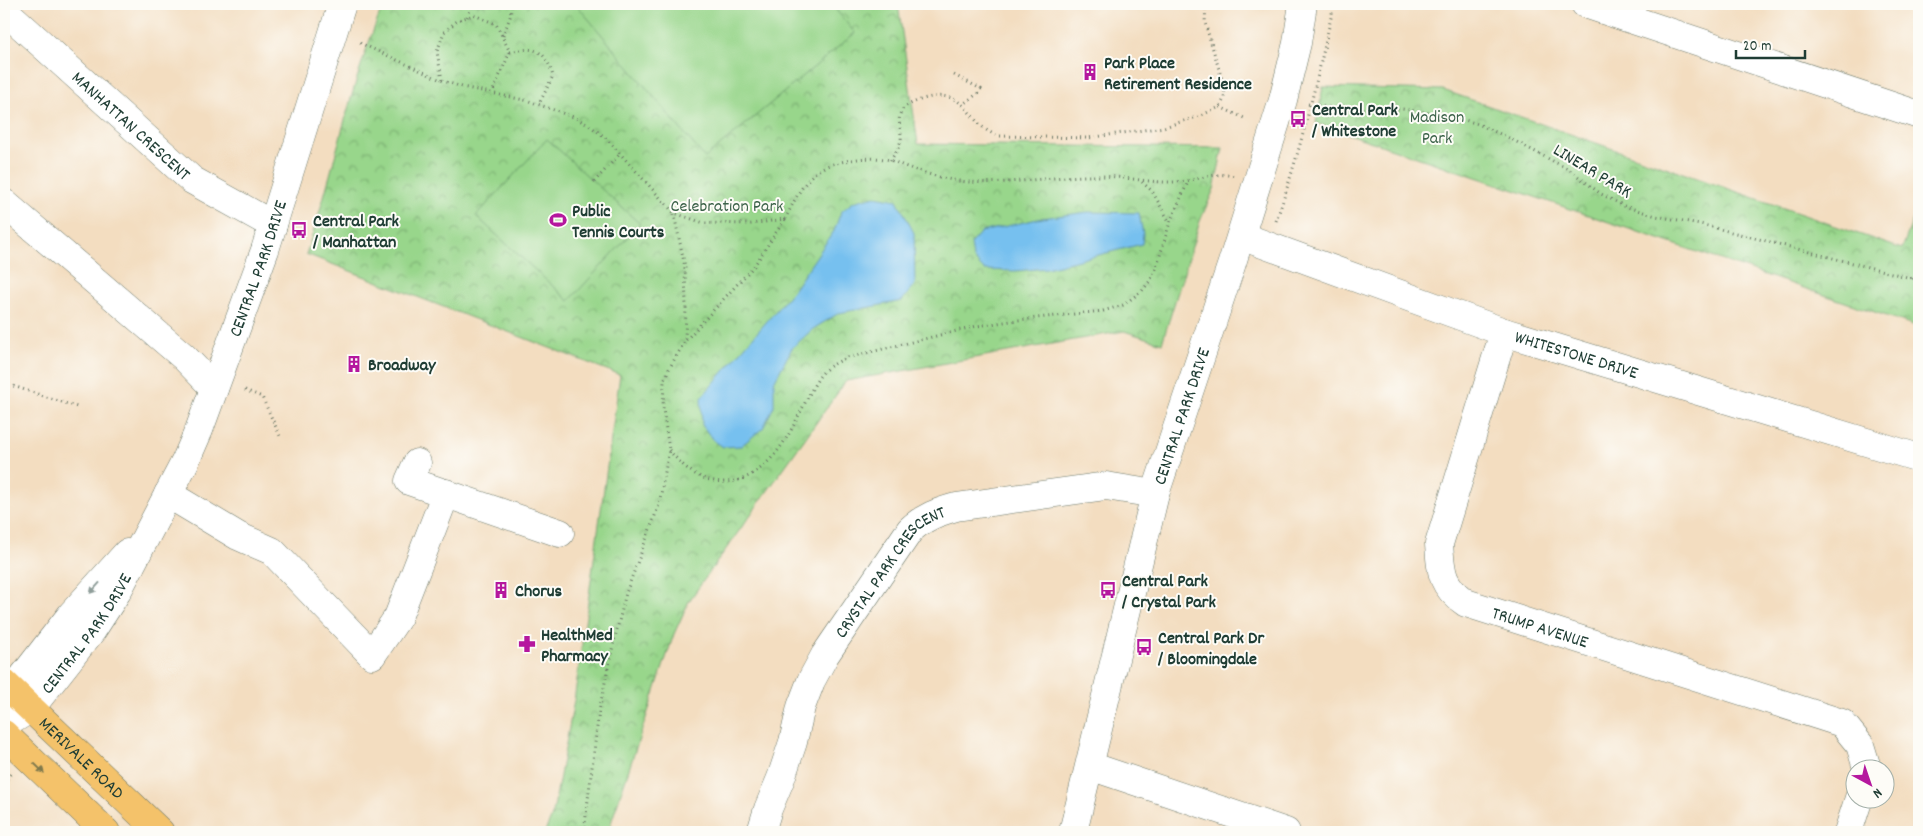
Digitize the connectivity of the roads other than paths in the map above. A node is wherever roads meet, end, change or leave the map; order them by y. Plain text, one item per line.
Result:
1 (342, 4) edge
2 (1304, 4) edge
3 (1585, 4) edge
4 (4, 10) edge
5 (1919, 115) edge
6 (4, 202) edge
7 (273, 225) junction
8 (1241, 236) junction
9 (1504, 332) junction
10 (214, 388) junction
11 (1919, 458) edge
12 (417, 464) dead end
13 (446, 493) junction
14 (168, 494) junction
15 (1155, 494) junction
16 (560, 533) dead end
17 (12, 699) edge
18 (4, 725) edge
19 (4, 734) edge
20 (1864, 758) edge
21 (1090, 766) junction
22 (1856, 808) edge
23 (106, 832) edge
24 (160, 832) edge
25 (761, 832) edge
26 (1073, 832) edge
27 (1286, 832) edge
28 (1848, 832) edge

1 - 7 street, CENTRAL PARK DRIVE
2 - 8 street, CENTRAL PARK DRIVE
3 - 5 street
4 - 7 street, MANHATTAN CRESCENT
6 - 10 street
7 - 10 street, CENTRAL PARK DRIVE
8 - 9 street, WHITESTONE DRIVE
8 - 15 street, CENTRAL PARK DRIVE
9 - 11 street, WHITESTONE DRIVE
9 - 20 street, TRUMP AVENUE
10 - 14 street, CENTRAL PARK DRIVE
12 - 13 street
13 - 14 street
13 - 16 street
14 - 17 street, CENTRAL PARK DRIVE
15 - 21 street, CENTRAL PARK DRIVE
15 - 25 street, CRYSTAL PARK CRESCENT
17 - 18 street, CENTRAL PARK DRIVE
17 - 24 main road, MERIVALE ROAD
19 -> 23 main road, MERIVALE ROAD
21 - 26 street, CENTRAL PARK DRIVE
21 - 27 street
22 - 28 street

